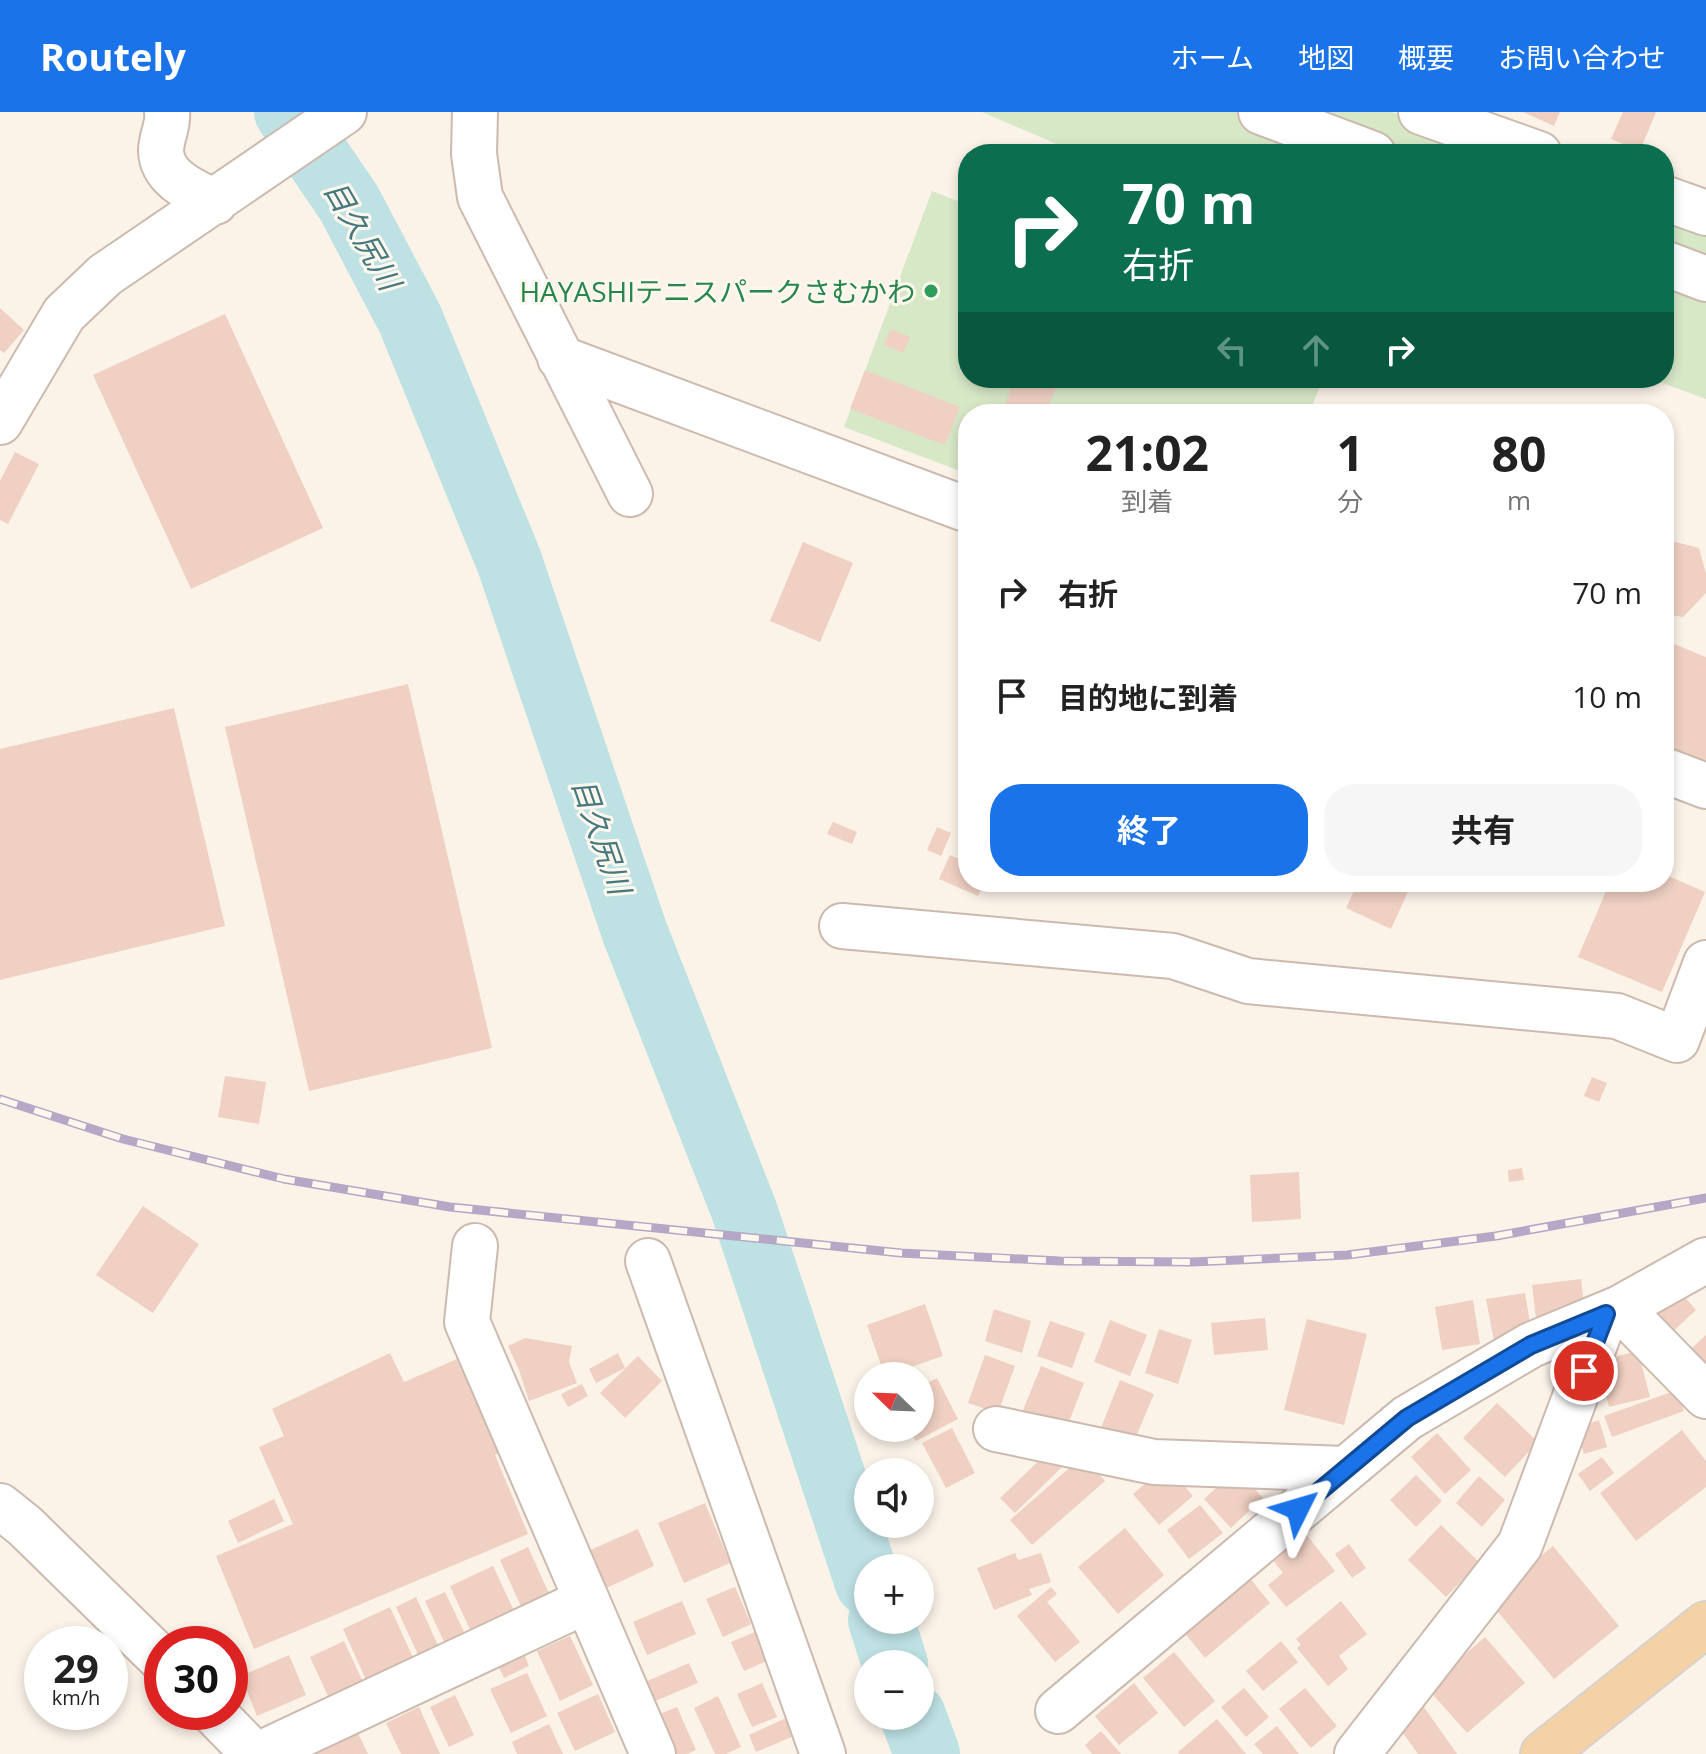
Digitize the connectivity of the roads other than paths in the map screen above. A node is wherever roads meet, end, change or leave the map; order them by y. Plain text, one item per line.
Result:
1 (167, 112) edge
2 (344, 112) edge
3 (475, 112) edge
4 (1261, 112) edge
5 (1421, 112) edge
6 (1346, 144) edge
7 (1511, 144) edge
8 (224, 196) junction
9 (1674, 202) edge
10 (1706, 213) edge
11 (1674, 267) edge
12 (1706, 279) edge
13 (560, 358) junction
14 (0, 422) edge
15 (630, 494) dead end
16 (958, 506) edge
17 (1674, 774) edge
18 (1706, 786) edge
19 (842, 926) dead end
20 (1706, 963) edge
21 (475, 1246) dead end
22 (1706, 1260) edge
23 (648, 1261) dead end
24 (1613, 1311) junction
25 (1706, 1396) edge
26 (996, 1429) dead end
27 (1346, 1469) junction
28 (0, 1506) edge
29 (586, 1601) junction
30 (1706, 1624) edge
31 (144, 1642) edge
32 (1058, 1711) dead end
33 (232, 1730) edge
34 (257, 1754) edge
35 (653, 1754) edge
36 (823, 1754) edge
37 (1357, 1754) edge
38 (1543, 1754) edge

1 - 8 street
2 - 8 street
3 - 13 street
4 - 6 street
5 - 7 street
8 - 14 street
9 - 10 street
11 - 12 street
13 - 15 street
13 - 16 street
17 - 18 street
19 - 20 street
21 - 29 street
22 - 24 street
23 - 36 street
24 - 25 street
24 - 27 street
24 - 37 street
26 - 27 street
27 - 32 street
28 - 31 street
29 - 34 street
29 - 35 street
30 - 38 main road
33 - 34 street

